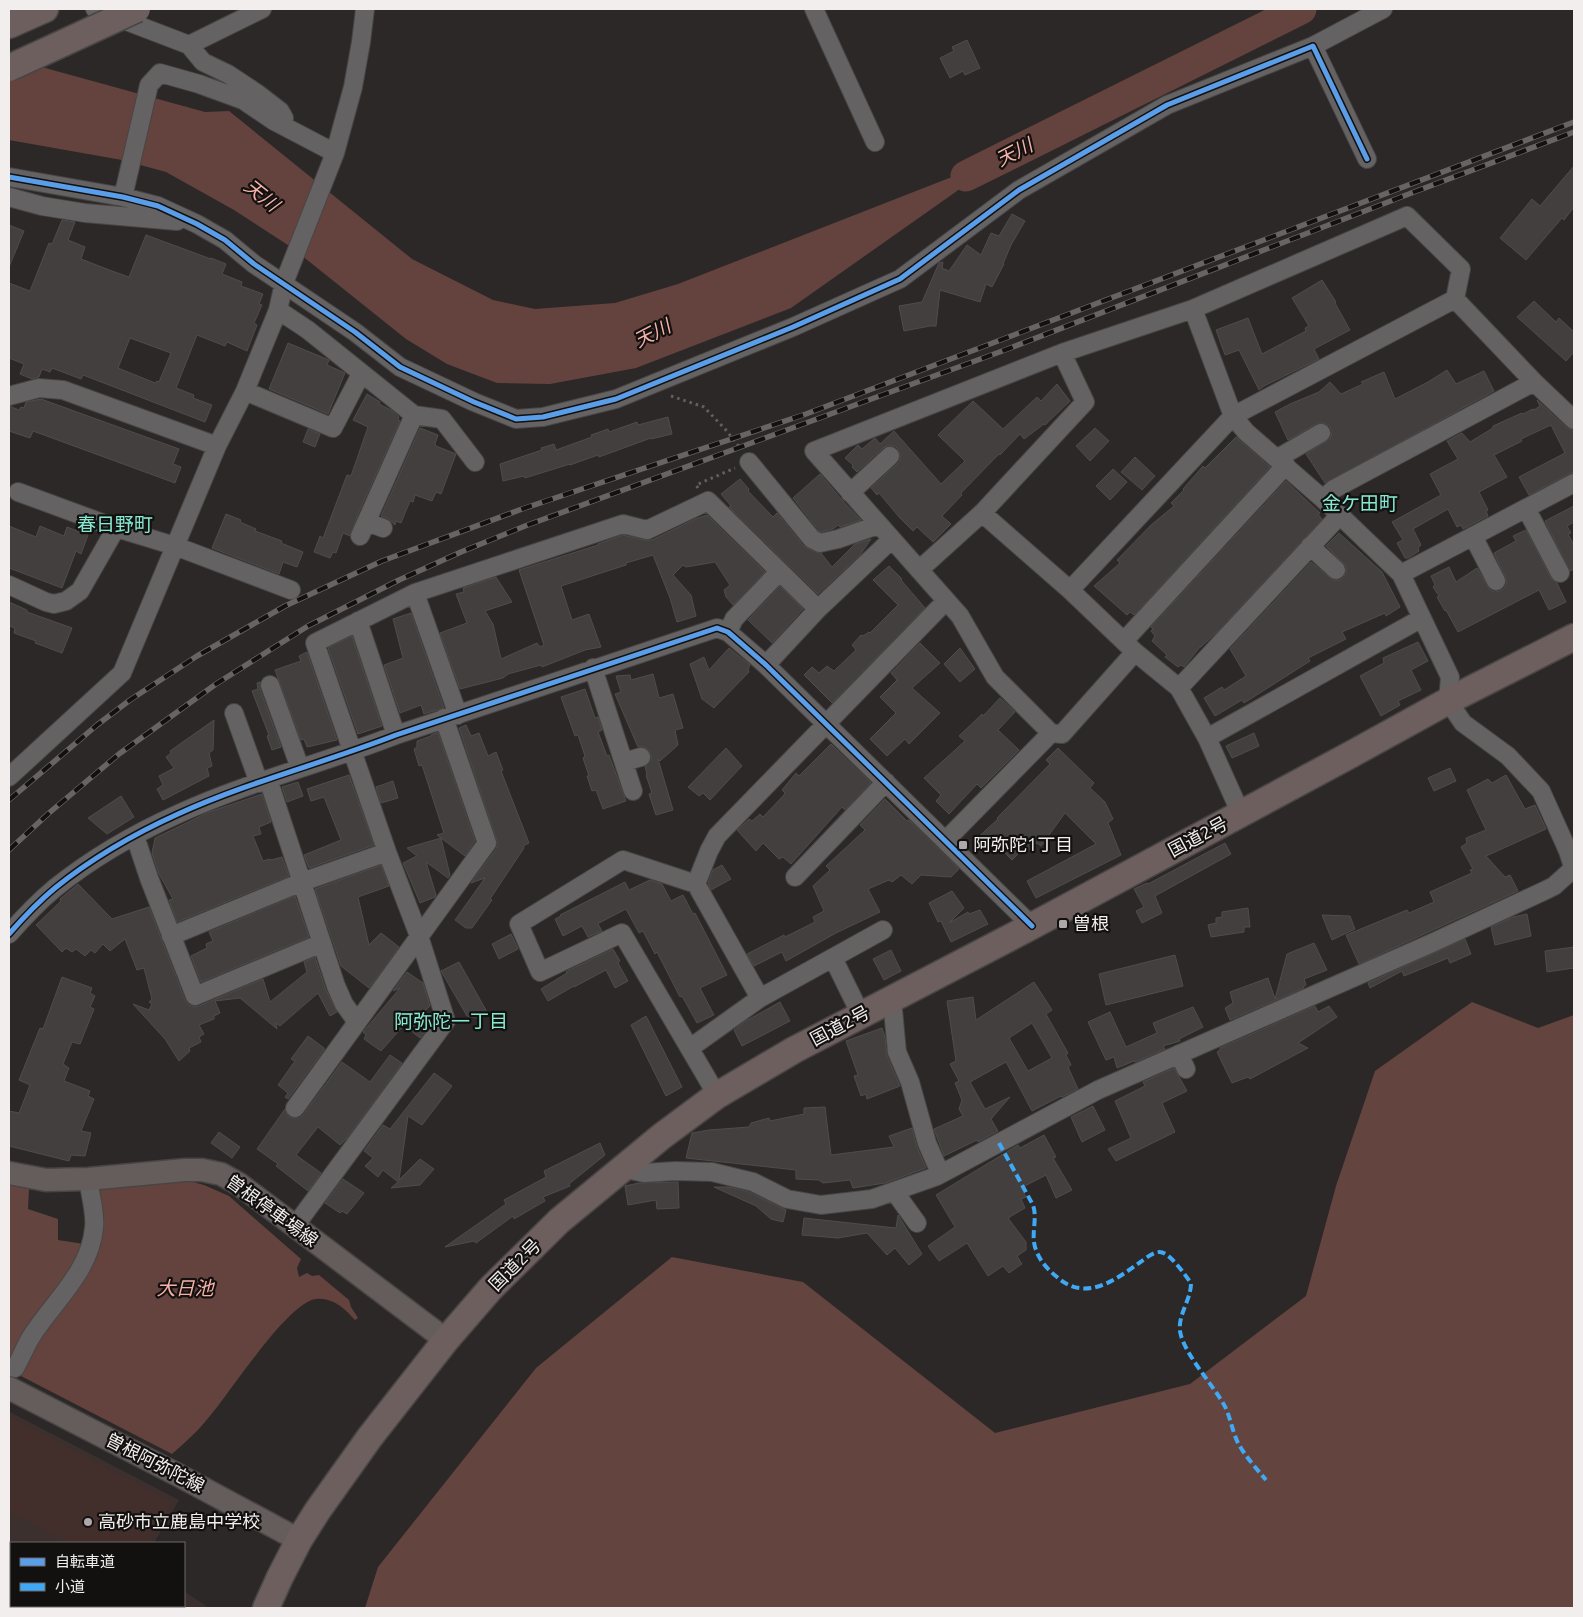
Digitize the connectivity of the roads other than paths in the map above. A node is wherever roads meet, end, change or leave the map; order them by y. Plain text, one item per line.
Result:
1 (45, 9) edge
2 (95, 9) edge
3 (137, 9) edge
4 (262, 9) edge
5 (365, 9) edge
6 (814, 9) edge
7 (1383, 9) edge
8 (9, 26) edge
9 (189, 45) junction
10 (1313, 46) junction
11 (9, 68) edge
12 (291, 129) junction
13 (875, 142) dead end
14 (335, 153) junction
15 (1367, 159) dead end
16 (9, 177) edge
17 (9, 197) edge
18 (123, 197) junction
19 (197, 224) junction
20 (284, 284) junction
21 (1456, 300) junction
22 (1193, 309) junction
23 (278, 310) junction
24 (1062, 353) junction
25 (362, 374) junction
26 (1534, 382) junction
27 (245, 391) junction
28 (9, 396) edge
29 (414, 415) junction
30 (1233, 416) junction
31 (1574, 420) edge
32 (1321, 433) dead end
33 (217, 446) junction
34 (890, 456) dead end
35 (475, 462) dead end
36 (749, 462) road end
37 (1282, 462) junction
38 (1574, 483) edge
39 (18, 492) dead end
40 (850, 492) junction
41 (1323, 499) junction
42 (1526, 508) junction
43 (982, 513) junction
44 (1340, 516) junction
45 (878, 525) junction
46 (116, 528) junction
47 (370, 529) dead end
48 (1473, 536) junction
49 (891, 540) junction
50 (175, 546) junction
51 (1310, 546) junction
52 (919, 570) junction
53 (1336, 570) dead end
54 (779, 572) junction
55 (1560, 573) dead end
56 (1401, 574) junction
57 (1496, 581) dead end
58 (9, 585) edge
59 (291, 590) dead end
60 (1070, 590) junction
61 (416, 593) junction
62 (939, 608) dead end
63 (818, 610) junction
64 (1422, 618) junction
65 (358, 622) junction
66 (728, 632) junction
67 (1574, 637) edge
68 (1130, 646) junction
69 (766, 665) junction
70 (593, 668) junction
71 (270, 685) dead end
72 (1179, 688) junction
73 (1448, 701) junction
74 (234, 713) dead end
75 (451, 717) junction
76 (826, 723) junction
77 (1051, 733) junction
78 (396, 735) junction
79 (1207, 738) junction
80 (354, 751) junction
81 (641, 757) dead end
82 (624, 762) junction
83 (300, 768) junction
84 (9, 777) edge
85 (263, 781) junction
86 (886, 782) junction
87 (633, 791) dead end
88 (1241, 814) junction
89 (135, 836) junction
90 (946, 840) junction
91 (388, 852) junction
92 (1574, 869) edge
93 (795, 876) dead end
94 (302, 882) junction
95 (696, 884) junction
96 (1032, 926) junction
97 (9, 934) edge
98 (171, 936) junction
99 (419, 936) junction
100 (322, 944) junction
101 (833, 958) junction
102 (760, 998) junction
103 (892, 999) junction
104 (861, 1015) junction
105 (358, 1022) junction
106 (690, 1048) junction
107 (711, 1085) dead end
108 (295, 1108) dead end
109 (622, 1168) junction
110 (9, 1173) edge
111 (940, 1173) junction
112 (88, 1179) junction
113 (894, 1191) junction
114 (916, 1224) dead end
115 (295, 1226) junction
116 (446, 1340) junction
117 (12, 1378) edge
118 (299, 1540) junction
119 (266, 1608) edge

1 - 8 highway
2 - 9 street
3 - 11 highway, bridge
4 - 9 street
5 - 14 street
6 - 13 street
7 - 10 street
9 - 12 street
10 - 15 street
10 - 20 street
12 - 14 street
12 - 18 street
14 - 20 street
16 - 18 street
17 - 19 street
18 - 19 street
19 - 20 street
20 - 23 street
21 - 22 street
21 - 26 street
21 - 30 street
22 - 24 street
22 - 30 street
23 - 25 street
23 - 27 street
24 - 40 street
24 - 43 street
25 - 27 street
25 - 29 street
26 - 31 street
26 - 41 street
27 - 33 street
28 - 33 street
29 - 35 street
29 - 47 street
30 - 37 street
30 - 60 street
32 - 37 street
33 - 50 street
34 - 40 street
36 - 45 street
37 - 41 street
37 - 68 street
38 - 42 street
39 - 46 street
40 - 45 street
41 - 44 street
42 - 48 street
42 - 55 street
43 - 52 street
43 - 60 street
44 - 51 street
44 - 56 street
45 - 49 street
46 - 50 street
46 - 58 street
48 - 56 street
48 - 57 street
49 - 52 street
49 - 63 street
50 - 59 street
50 - 84 street
51 - 53 street
51 - 72 street
52 - 77 street
54 - 61 street
54 - 63 street
54 - 66 street
56 - 64 street
60 - 68 street
61 - 65 street
61 - 75 street
62 - 76 street
63 - 69 street
64 - 73 street
64 - 79 street
65 - 78 street
65 - 80 street
66 - 69 street
66 - 70 street
67 - 73 highway, 国道2号
68 - 72 street
68 - 77 street
69 - 76 street
70 - 75 street
70 - 82 street
71 - 83 street
72 - 79 street
73 - 88 highway, 国道2号
73 - 92 street
74 - 85 street
75 - 78 street
75 - 99 street
76 - 86 street
76 - 95 street
77 - 90 street
78 - 80 street
79 - 88 street
80 - 83 street
80 - 91 street
81 - 82 street
82 - 87 street
83 - 85 street
85 - 89 street
85 - 94 street
86 - 90 street
86 - 93 street
88 - 96 highway, 国道2号
89 - 97 street
89 - 98 street
90 - 96 street
91 - 94 street
91 - 99 street
92 - 111 street
94 - 98 street
94 - 100 street
95 - 102 street
95 - 106 street
96 - 103 highway, 国道2号
98 - 100 street
99 - 105 street
99 - 115 street
100 - 105 street
101 - 102 street
101 - 102 street
101 - 104 street
102 - 106 street
103 - 104 highway, 国道2号
103 - 111 street
104 - 109 highway, 国道2号
105 - 108 street
106 - 107 street
109 - 113 street
109 - 116 highway, 国道2号
110 - 112 main road, 曽根停車場線
111 - 113 street
112 - 115 main road, 曽根停車場線
112 - 117 street
113 - 114 street
115 - 116 main road, 曽根停車場線
116 - 118 highway, 国道2号
117 - 118 main road, 曽根阿弥陀線
118 - 119 highway, 国道2号

